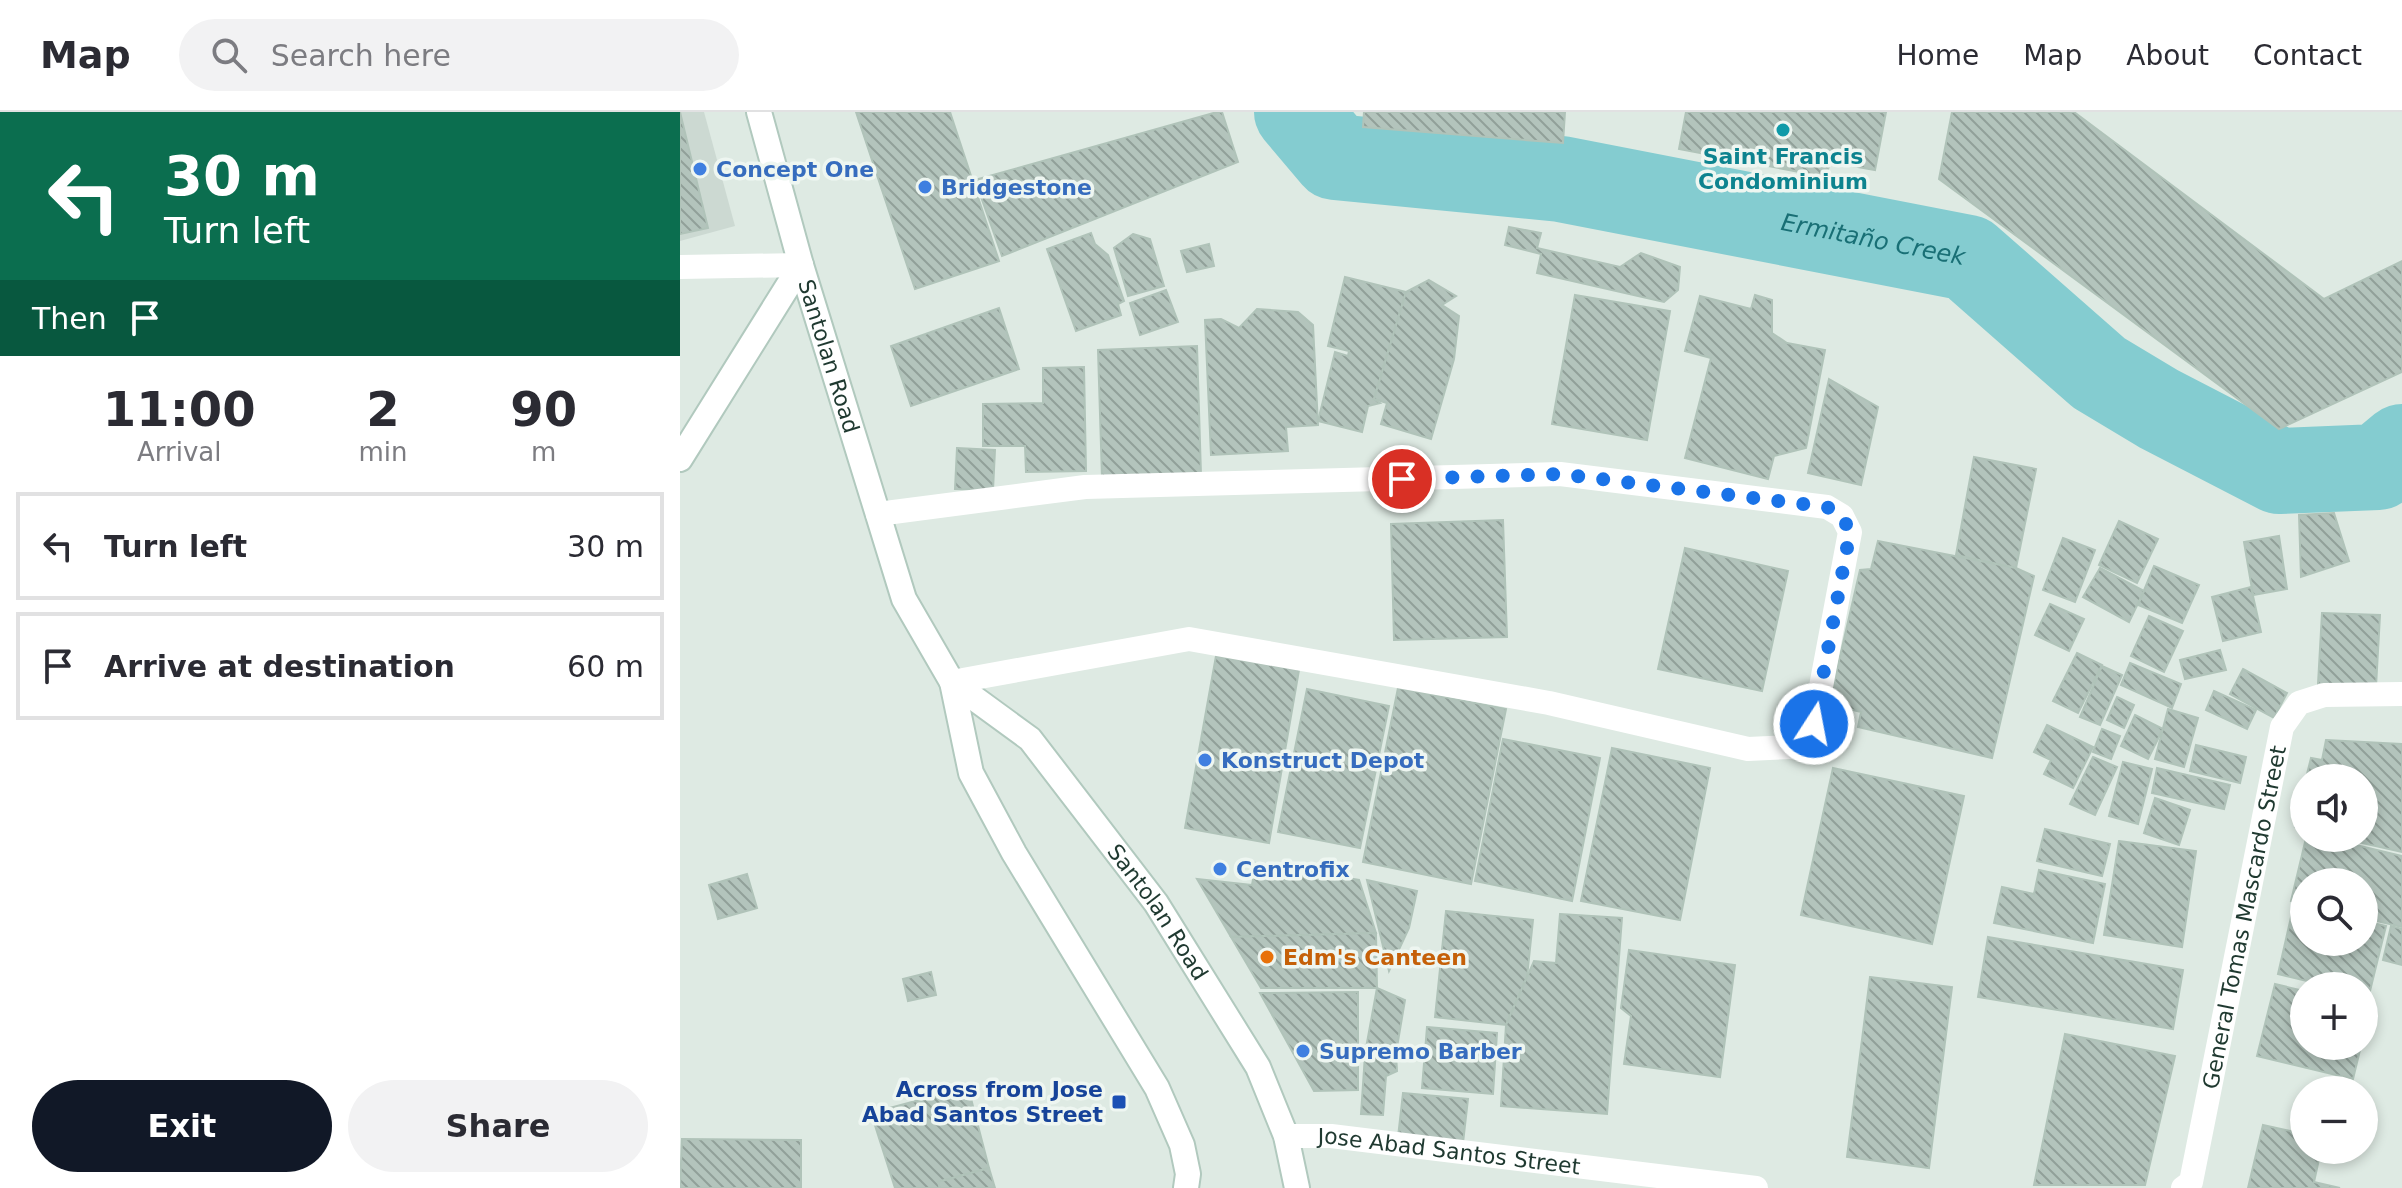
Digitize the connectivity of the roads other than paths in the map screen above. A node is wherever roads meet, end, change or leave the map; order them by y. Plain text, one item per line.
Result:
1 (759, 112) edge
2 (801, 265) junction
3 (680, 267) edge
4 (680, 459) edge
5 (878, 514) junction
6 (952, 682) junction
7 (2402, 694) edge
8 (1286, 1136) junction
9 (1186, 1188) edge
10 (1297, 1188) edge
11 (1756, 1188) edge
12 (2183, 1188) edge

1 - 2 main road, Santolan Road
2 - 3 main road
2 - 4 main road
2 - 5 main road, Santolan Road
5 - 6 main road, Santolan Road
5 - 6 main road
6 - 8 main road, Santolan Road
6 - 9 main road, Santolan Road
7 - 12 main road, General Tomas Mascardo Street
8 - 10 main road, Santolan Road
8 - 11 main road, Jose Abad Santos Street

